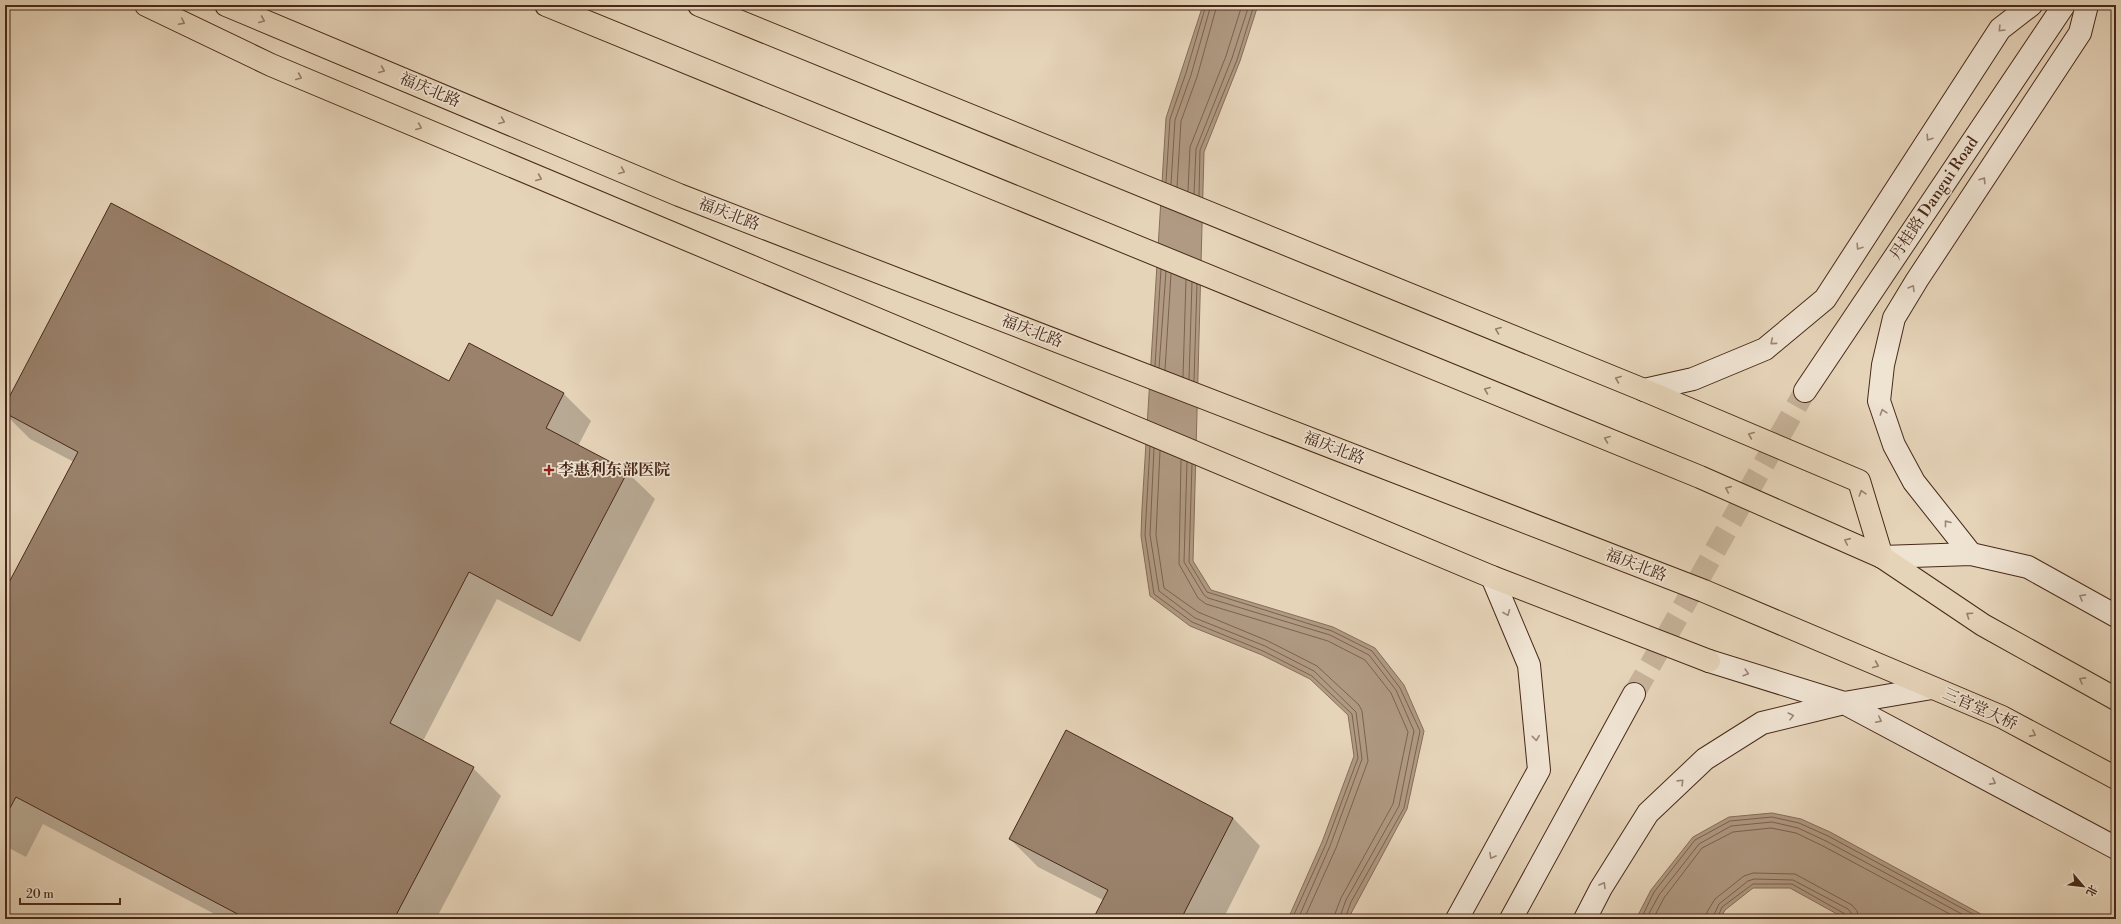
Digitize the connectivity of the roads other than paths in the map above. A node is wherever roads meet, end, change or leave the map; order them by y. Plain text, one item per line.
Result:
1 (146, 5) edge
2 (226, 5) edge
3 (546, 5) edge
4 (699, 5) edge
5 (2031, 5) edge
6 (2064, 5) edge
7 (2087, 5) edge
8 (1644, 390) junction
9 (1804, 391) tunnel mouth
10 (1971, 554) junction
11 (1882, 557) junction
12 (1492, 577) junction
13 (2116, 616) edge
14 (1840, 650) joint
15 (1708, 661) joint
16 (1932, 688) junction
17 (1634, 694) tunnel mouth
18 (2116, 699) edge
19 (1844, 703) junction
20 (2116, 778) edge
21 (2116, 848) edge
22 (1457, 919) edge
23 (1511, 919) edge
24 (1585, 919) edge

1 -> 12 main road
2 -> 14 main road, 福庆北路
11 -> 3 main road
8 -> 4 main road
5 -> 8 street
6 - 9 street, 丹桂路 Dangui Road
10 -> 7 street
11 -> 8 main road
10 - 11 street
13 -> 10 street
18 -> 11 main road
12 - 15 main road
12 -> 22 street
14 -> 16 main road, 三官堂大桥
15 -> 19 street
16 - 19 street
16 -> 20 main road, 三官堂大桥
17 - 23 street
19 -> 21 street
24 -> 19 street

